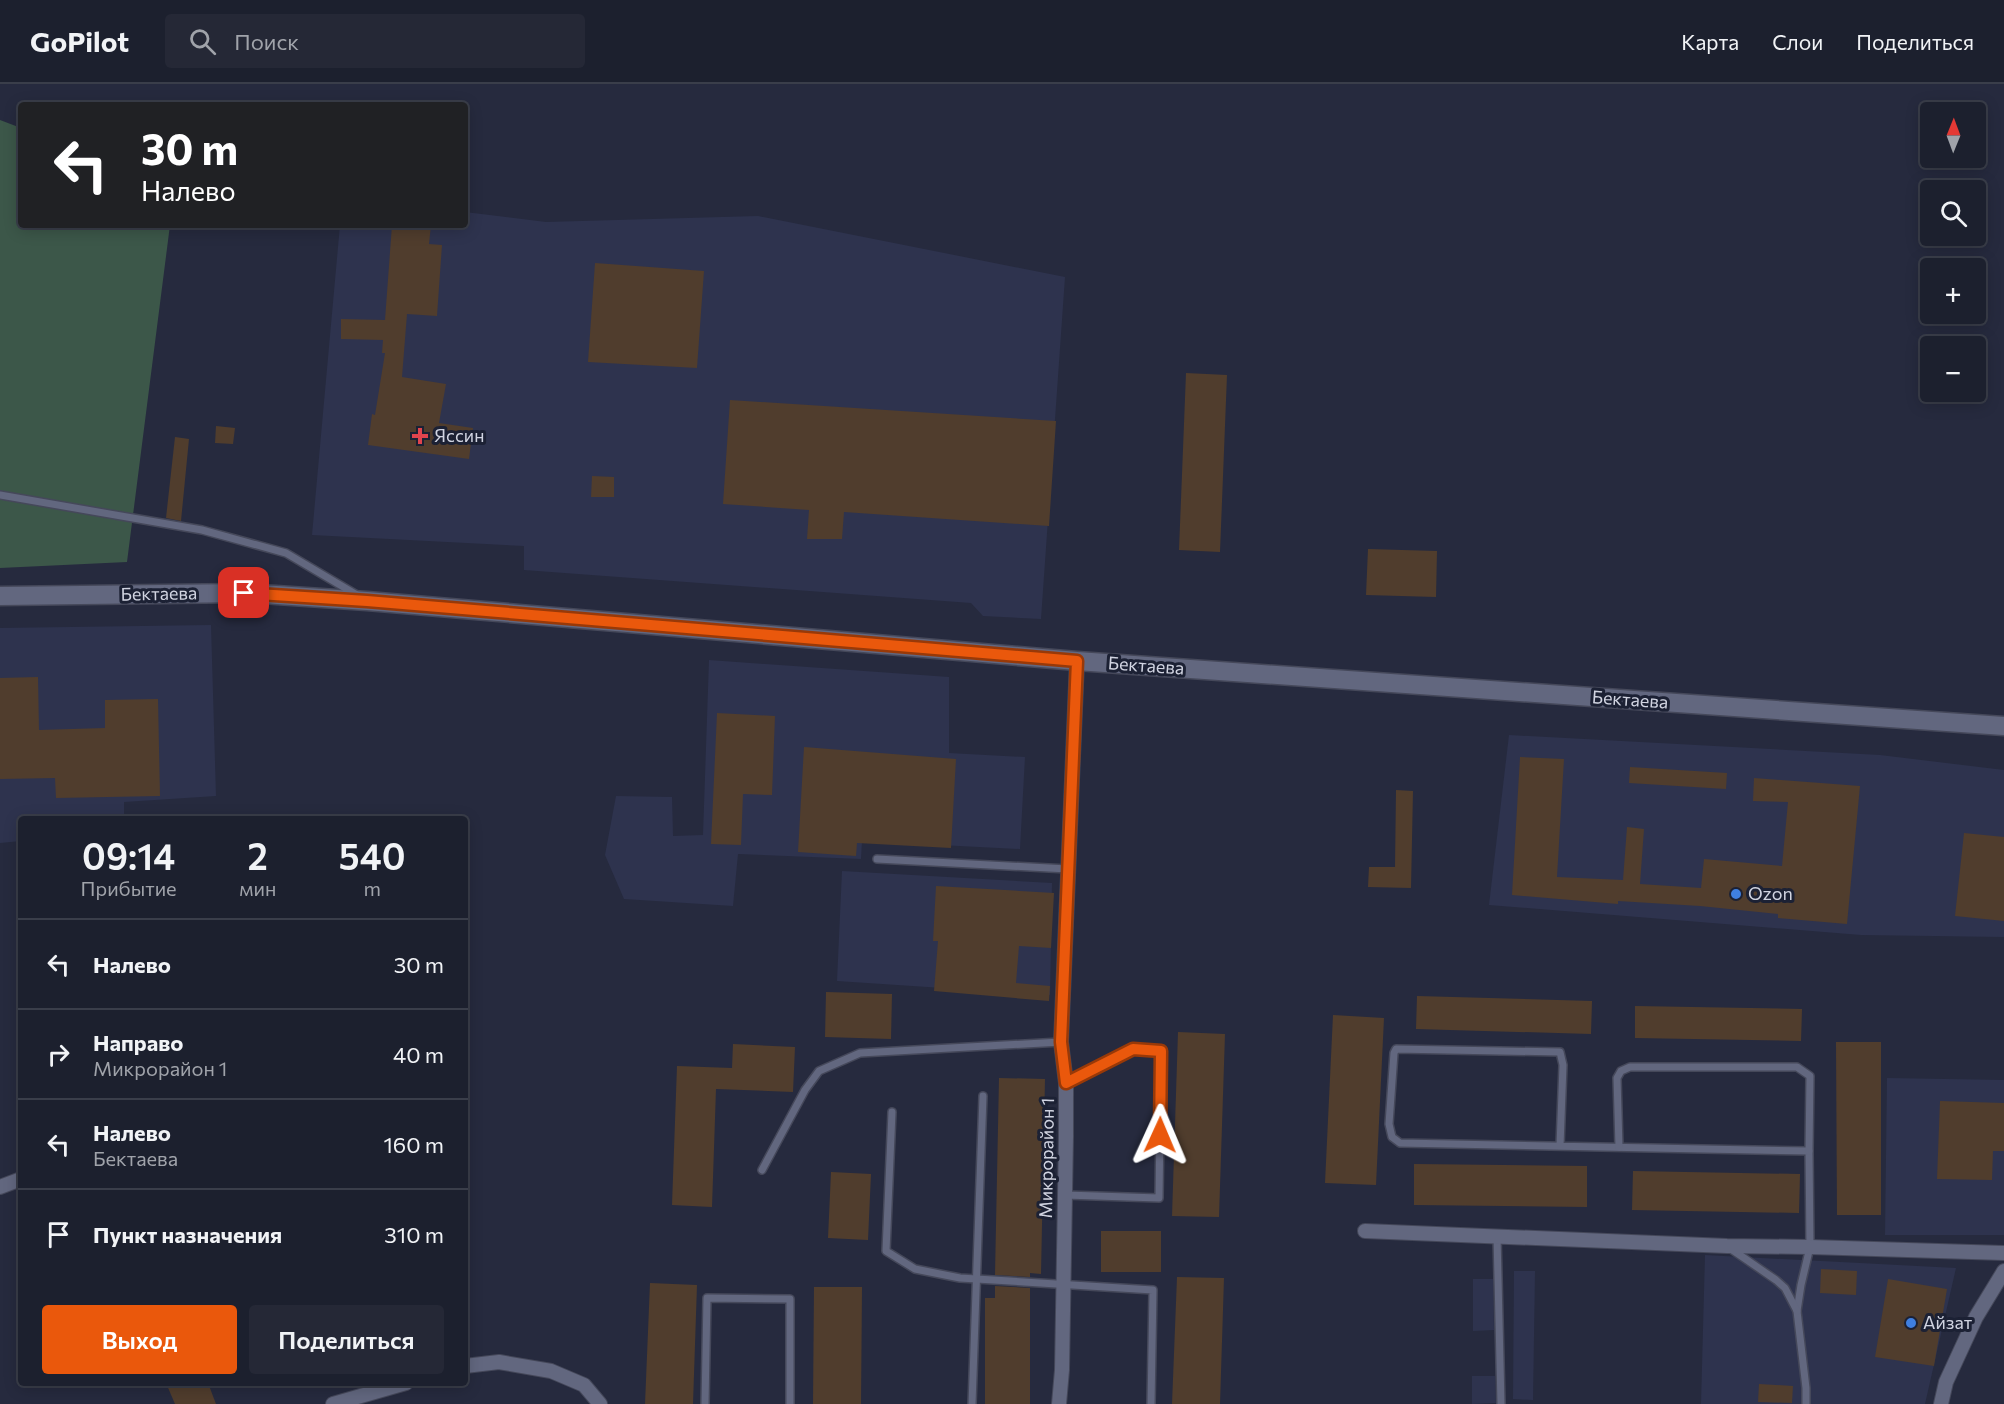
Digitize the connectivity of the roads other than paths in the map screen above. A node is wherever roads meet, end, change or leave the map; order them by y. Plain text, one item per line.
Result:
1 (0, 495) edge
2 (0, 596) edge
3 (367, 601) junction
4 (1077, 661) junction
5 (2004, 726) edge
6 (877, 859) dead end
7 (1068, 869) junction
8 (1061, 1042) junction
9 (1066, 1083) junction
10 (983, 1096) dead end
11 (892, 1112) dead end
12 (1560, 1146) junction
13 (1619, 1147) junction
14 (1809, 1151) junction
15 (762, 1170) dead end
16 (18, 1180) edge
17 (0, 1187) edge
18 (1065, 1195) junction
19 (1365, 1231) dead end
20 (1497, 1236) junction
21 (1727, 1246) junction
22 (1810, 1247) junction
23 (2004, 1253) edge
24 (2004, 1271) edge
25 (977, 1279) junction
26 (1064, 1285) junction
27 (1797, 1311) junction
28 (468, 1366) edge
29 (396, 1386) edge
30 (333, 1404) edge
31 (600, 1404) edge
32 (705, 1404) edge
33 (790, 1404) edge
34 (972, 1404) edge
35 (1059, 1404) edge
36 (1150, 1404) edge
37 (1501, 1404) edge
38 (1806, 1404) edge
39 (1941, 1404) edge

1 - 3 lane
2 - 3 street, Бектаева
3 - 4 street, Бектаева
4 - 5 street, Бектаева
4 - 7 street, Микрорайон 1
6 - 7 lane
7 - 8 street, Микрорайон 1
8 - 9 street, Микрорайон 1
8 - 15 lane
9 - 18 street, Микрорайон 1
9 - 18 lane
10 - 25 lane
11 - 25 lane
12 - 12 lane
12 - 13 lane
13 - 14 lane
13 - 14 lane
14 - 22 lane
16 - 17 street
18 - 26 street, Микрорайон 1
19 - 20 street
20 - 21 street
20 - 37 lane
21 - 22 street
21 - 27 lane
22 - 23 street
22 - 27 lane
24 - 39 street
25 - 26 lane
25 - 34 lane
26 - 35 street, Микрорайон 1
26 - 36 lane
27 - 38 lane
28 - 31 street
29 - 30 street
32 - 33 lane

